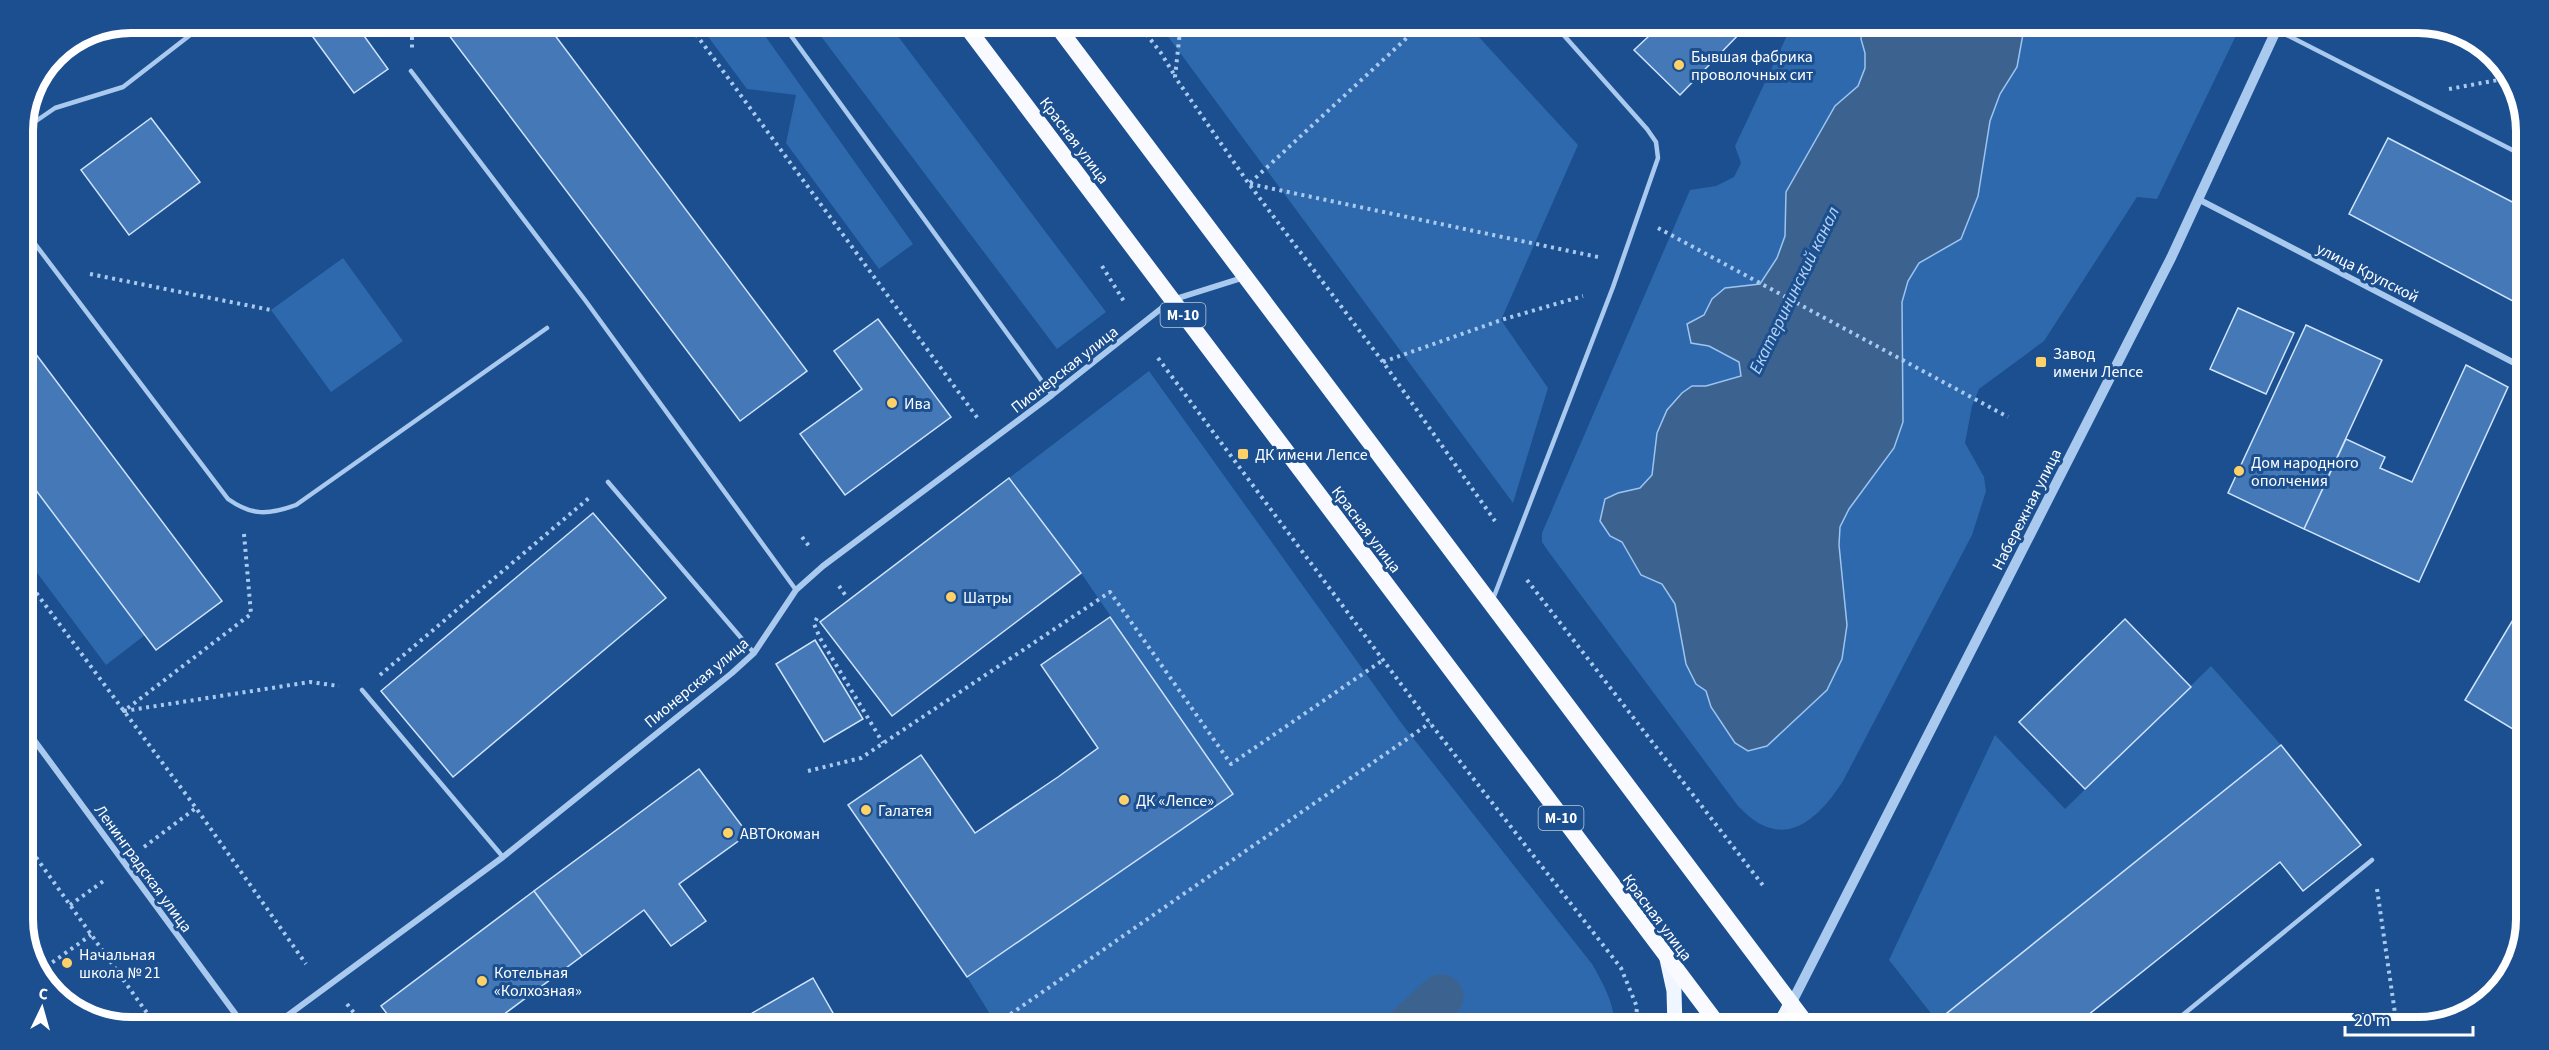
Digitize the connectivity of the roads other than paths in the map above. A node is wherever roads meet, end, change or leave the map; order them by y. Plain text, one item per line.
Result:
1 (193, 33) edge
2 (789, 33) edge
3 (971, 33) edge
4 (1062, 33) edge
5 (1561, 33) edge
6 (2276, 33) edge
7 (2292, 33) edge
8 (411, 70) dead end
9 (33, 123) edge
10 (2516, 152) edge
11 (2198, 199) junction
12 (33, 242) edge
13 (1246, 277) junction
14 (1172, 300) junction
15 (547, 328) dead end
16 (2516, 364) edge
17 (1052, 396) junction
18 (608, 482) road end
19 (796, 590) junction
20 (1491, 604) junction
21 (754, 653) junction
22 (362, 690) road end
23 (33, 739) edge
24 (503, 857) junction
25 (2372, 860) road end
26 (1667, 959) junction
27 (1791, 1004) junction
28 (237, 1017) edge
29 (287, 1017) edge
30 (1675, 1017) edge
31 (1712, 1017) edge
32 (1784, 1017) edge
33 (1801, 1017) edge
34 (2181, 1017) edge

1 - 9 lane
2 - 17 lane
3 - 14 highway, Красная улица / М-10
4 - 13 highway
5 - 20 lane
6 - 11 street, Набережная улица
7 - 10 lane
8 - 19 lane
11 - 16 street, улица Крупской
11 - 27 street, Набережная улица
12 - 15 lane
13 - 14 street, Пионерская улица
13 - 20 highway
14 - 17 street, Пионерская улица
14 - 26 highway, Красная улица / М-10
17 - 19 street, Пионерская улица
18 - 21 lane
19 - 21 street, Пионерская улица
20 - 27 highway
21 - 24 street, Пионерская улица
22 - 24 lane
23 - 28 street, Ленинградская улица
24 - 29 street, Пионерская улица
25 - 34 lane
26 - 30 main road
26 - 31 highway, Красная улица / М-10
27 - 32 main road
27 - 33 highway

